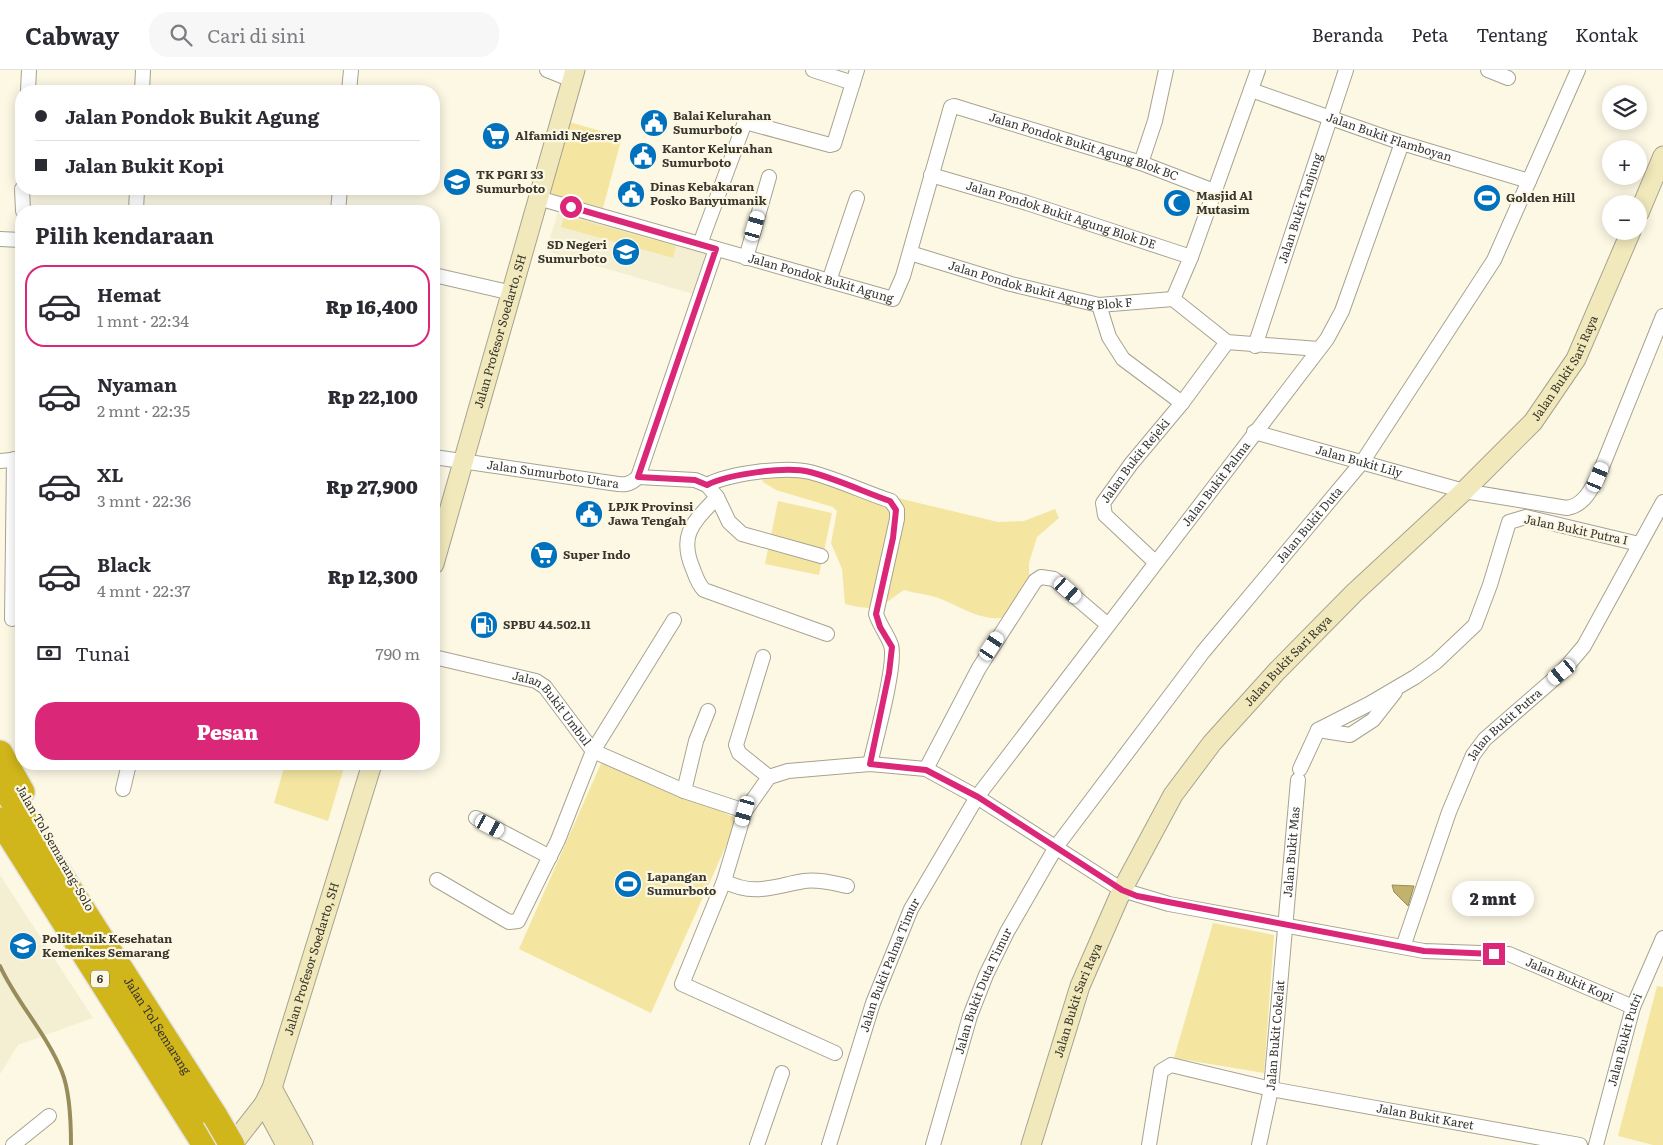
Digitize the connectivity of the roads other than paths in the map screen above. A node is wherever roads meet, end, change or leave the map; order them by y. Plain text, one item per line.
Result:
1 (29, 70) edge
2 (144, 70) edge
3 (351, 70) edge
4 (548, 70) edge
5 (813, 70) edge
6 (1166, 70) edge
7 (1258, 70) edge
8 (1346, 70) edge
9 (1488, 70) edge
10 (1578, 70) edge
11 (573, 75) edge
12 (855, 76) edge
13 (1508, 78) dead end
14 (28, 85) edge
15 (143, 85) edge
16 (350, 85) edge
17 (1251, 90) junction
18 (1328, 118) junction
19 (1402, 143) junction
20 (1663, 156) edge
21 (1141, 163) junction
22 (931, 175) junction
23 (769, 178) dead end
24 (1529, 181) junction
25 (1214, 191) junction
26 (1647, 195) edge
27 (538, 198) junction
28 (857, 198) dead end
29 (0, 239) edge
30 (15, 240) edge
31 (1627, 240) edge
32 (700, 244) junction
33 (716, 249) junction
34 (910, 253) junction
35 (1191, 257) junction
36 (746, 258) junction
37 (440, 276) edge
38 (830, 281) junction
39 (512, 293) junction
40 (1173, 300) junction
41 (1099, 305) junction
42 (1663, 316) edge
43 (1227, 342) junction
44 (1255, 346) junction
45 (1319, 349) junction
46 (1182, 403) junction
47 (1254, 432) junction
48 (440, 458) edge
49 (12, 460) edge
50 (1363, 461) junction
51 (464, 462) junction
52 (638, 477) junction
53 (707, 485) junction
54 (1464, 491) junction
55 (717, 497) junction
56 (1663, 502) edge
57 (440, 544) edge
58 (1639, 544) junction
59 (821, 556) dead end
60 (1155, 562) junction
61 (12, 619) dead end
62 (674, 620) dead end
63 (1108, 625) junction
64 (827, 634) dead end
65 (763, 657) dead end
66 (440, 658) edge
67 (1400, 685) junction
68 (708, 711) dead end
69 (1318, 730) junction
70 (593, 751) junction
71 (0, 754) edge
72 (870, 764) junction
73 (128, 770) edge
74 (370, 770) edge
75 (926, 770) junction
76 (769, 777) junction
77 (0, 781) edge
78 (123, 790) dead end
79 (684, 792) junction
80 (978, 797) junction
81 (745, 811) junction
82 (476, 818) dead end
83 (0, 820) edge
84 (1056, 847) junction
85 (550, 857) junction
86 (437, 880) dead end
87 (724, 881) junction
88 (847, 886) dead end
89 (1122, 890) junction
90 (1285, 924) junction
91 (1663, 938) edge
92 (1403, 947) junction
93 (1633, 1007) junction
94 (155, 1021) junction
95 (835, 1053) dead end
96 (782, 1073) dead end
97 (1271, 1089) junction
98 (268, 1096) junction
99 (49, 1116) dead end
100 (203, 1142) edge
101 (13, 1145) edge
102 (232, 1145) edge
103 (286, 1145) edge
104 (303, 1145) edge
105 (756, 1145) edge
106 (829, 1145) edge
107 (933, 1145) edge
108 (1031, 1145) edge
109 (1149, 1145) edge
110 (1259, 1145) edge
111 (1580, 1145) edge
112 (1596, 1145) edge

1 - 14 street
2 - 15 street
3 - 16 street
4 - 11 street
5 - 12 street
6 - 21 street
7 - 17 street
8 - 18 street, Jalan Bukit Tanjung
9 - 13 street
10 - 24 street, Jalan Bukit Duta
11 - 27 street, Jalan Profesor Soedarto, SH
12 - 32 street
17 - 18 street, Jalan Bukit Flamboyan
17 - 25 street
18 - 19 street, Jalan Bukit Flamboyan
18 - 44 street, Jalan Bukit Tanjung
19 - 24 street, Jalan Bukit Flamboyan
19 - 45 street, Jalan Bukit Palma
20 - 26 street
21 - 22 street, Jalan Pondok Bukit Agung Blok BC
21 - 25 street, Jalan Pondok Bukit Agung Blok BC
22 - 34 street
22 - 35 street, Jalan Pondok Bukit Agung Blok DE
23 - 36 street
24 - 50 street, Jalan Bukit Duta
25 - 35 street
27 - 32 street, Jalan Pondok Bukit Agung
27 - 39 street, Jalan Profesor Soedarto, SH
28 - 38 street
29 - 30 street
31 - 54 street, Jalan Bukit Sari Raya
32 - 33 street, Jalan Pondok Bukit Agung
33 - 36 street, Jalan Pondok Bukit Agung
33 - 52 street
34 - 38 street, Jalan Pondok Bukit Agung
34 - 41 street, Jalan Pondok Bukit Agung Blok F
35 - 40 street
36 - 38 street, Jalan Pondok Bukit Agung
37 - 39 street
39 - 51 street, Jalan Profesor Soedarto, SH
40 - 41 street, Jalan Pondok Bukit Agung Blok F
40 - 43 street
41 - 46 street
42 - 54 street, Jalan Bukit Lily
43 - 44 street
43 - 46 street, Jalan Bukit Rejeki
44 - 45 street
45 - 47 street, Jalan Bukit Palma
46 - 60 street, Jalan Bukit Rejeki
47 - 50 street, Jalan Bukit Lily
47 - 60 street, Jalan Bukit Palma
48 - 51 street, Jalan Sumurboto Utara
49 - 61 street
50 - 54 street, Jalan Bukit Lily
50 - 84 street, Jalan Bukit Duta
51 - 52 street, Jalan Sumurboto Utara
51 - 57 street, Jalan Profesor Soedarto, SH
52 - 53 street, Jalan Sumurboto Utara
53 - 55 street
53 - 72 street
54 - 89 street, Jalan Bukit Sari Raya
55 - 59 street
55 - 64 street
56 - 58 street, Jalan Bukit Putra
58 - 67 street, Jalan Bukit Putra I
58 - 92 street, Jalan Bukit Putra
60 - 63 street, Jalan Bukit Palma
62 - 70 street
63 - 75 street
63 - 80 street, Jalan Bukit Palma
65 - 76 street
66 - 70 street, Jalan Bukit Umbul
67 - 69 street, Jalan Bukit Putra I
67 - 69 street, Jalan Bukit Putra I
68 - 79 street
69 - 90 street, Jalan Bukit Mas
70 - 79 street, Jalan Bukit Umbul
70 - 85 street
71 - 94 highway, Jalan Tol Semarang–Solo / 6
72 - 75 street
72 - 76 street
73 - 78 street
74 - 98 street, Jalan Profesor Soedarto, SH
75 - 80 street
76 - 81 street
77 - 94 highway, Jalan Tol Semarang / 6
79 - 81 street, Jalan Bukit Umbul
80 - 84 street
80 - 106 street, Jalan Bukit Palma Timur
81 - 87 street
82 - 85 street
83 - 100 highway, Jalan Tol Semarang / 6
84 - 89 street
84 - 107 street, Jalan Bukit Duta Timur
85 - 86 street
87 - 88 street
87 - 95 street
89 - 90 street, Jalan Bukit Kopi
89 - 108 street, Jalan Bukit Sari Raya
90 - 92 street, Jalan Bukit Kopi
90 - 97 street, Jalan Bukit Cokelat
91 - 93 street, Jalan Bukit Putri
92 - 93 street, Jalan Bukit Kopi
93 - 112 street, Jalan Bukit Putri
94 - 102 highway, Jalan Tol Semarang / 6, bridge
96 - 105 street
97 - 109 street, Jalan Bukit Karet
97 - 110 street, Jalan Bukit Cokelat
97 - 111 street, Jalan Bukit Karet
98 - 102 street, Jalan Profesor Soedarto, SH
98 - 103 street
98 - 104 street
99 - 101 street

